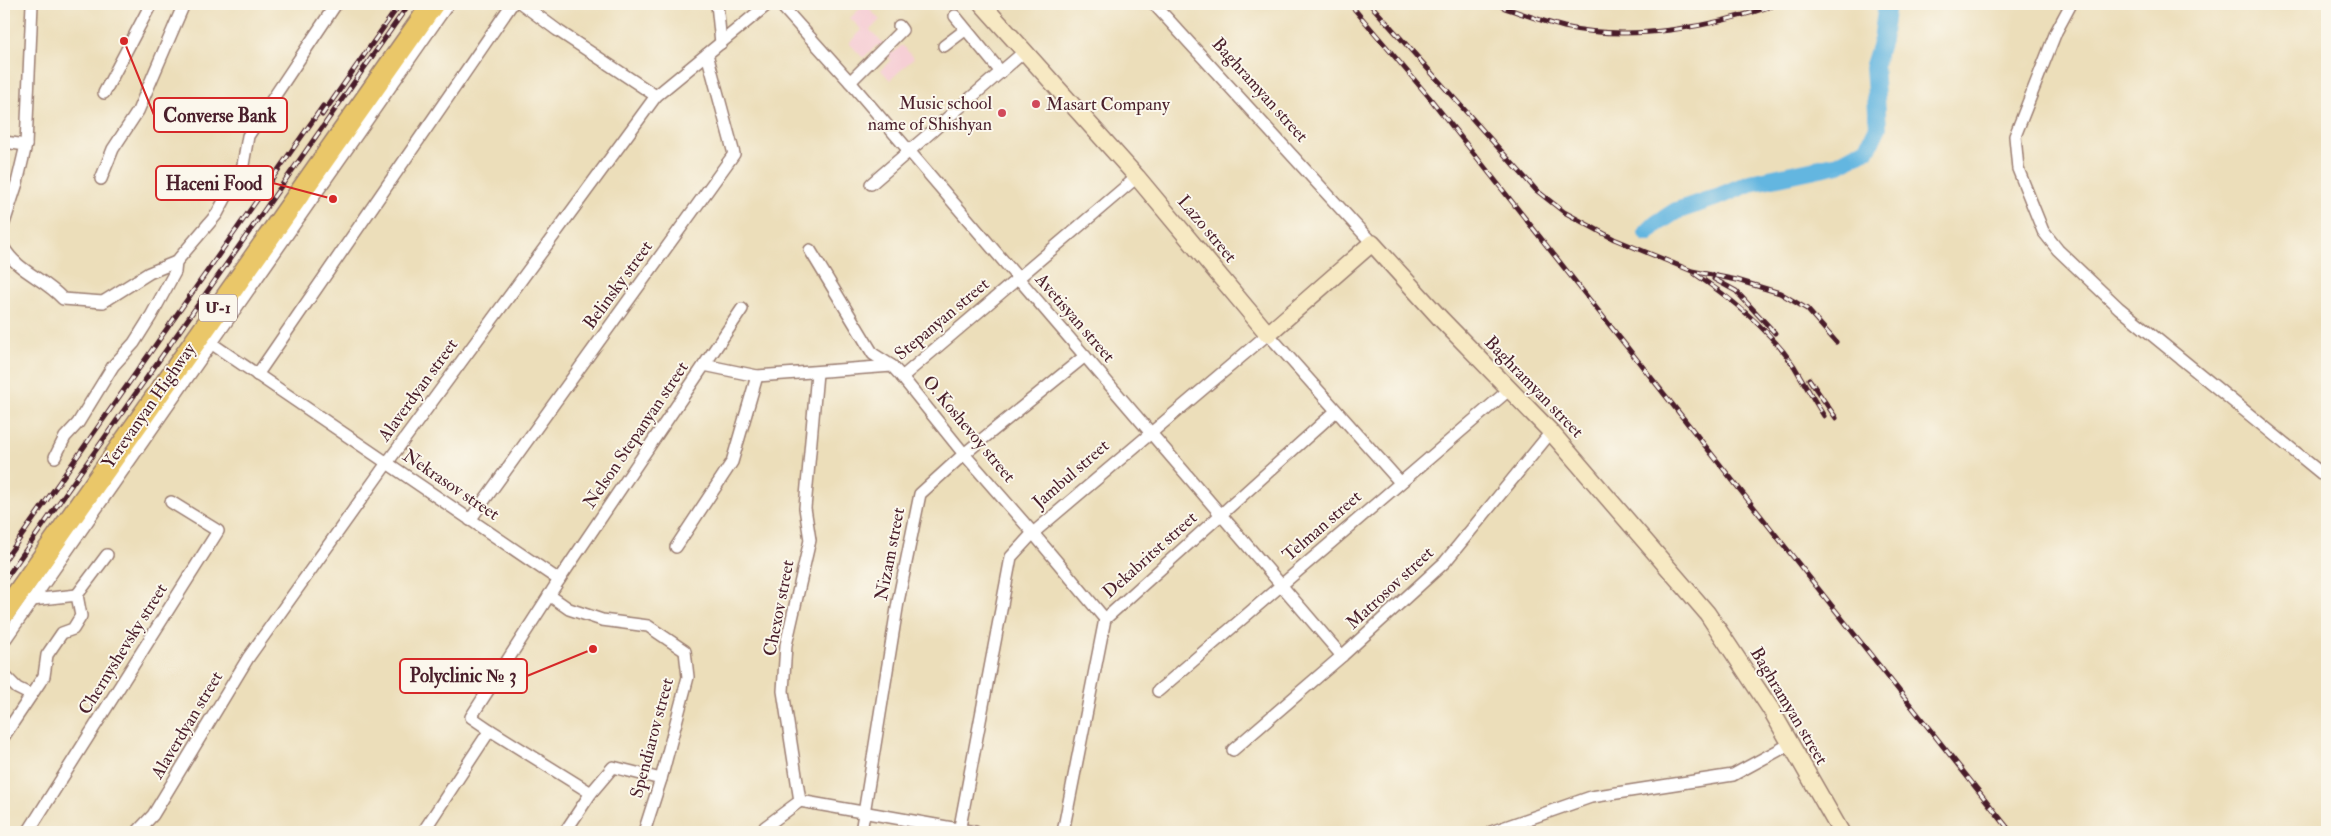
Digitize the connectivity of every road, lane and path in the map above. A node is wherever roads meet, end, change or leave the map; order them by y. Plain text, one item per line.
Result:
1 (32, 4) edge
2 (151, 4) edge
3 (184, 4) edge
4 (336, 4) edge
5 (433, 4) edge
6 (448, 4) edge
7 (512, 4) edge
8 (522, 4) edge
9 (717, 4) edge
10 (768, 4) edge
11 (780, 4) edge
12 (982, 4) edge
13 (1154, 4) edge
14 (2071, 4) edge
15 (955, 16) dead end
16 (899, 26) dead end
17 (965, 30) junction
18 (721, 42) junction
19 (944, 46) dead end
20 (1025, 51) junction
21 (707, 54) junction
22 (1001, 72) junction
23 (850, 82) junction
24 (104, 93) dead end
25 (656, 96) junction
26 (4, 142) edge
27 (26, 145) junction
28 (910, 153) junction
29 (1137, 177) junction
30 (101, 179) dead end
31 (871, 184) dead end
32 (4, 223) edge
33 (1372, 242) junction
34 (4, 248) edge
35 (810, 250) dead end
36 (176, 262) junction
37 (1017, 278) junction
38 (742, 309) dead end
39 (1268, 334) junction
40 (205, 339) junction
41 (1085, 356) junction
42 (704, 365) junction
43 (892, 366) junction
44 (818, 373) junction
45 (257, 374) junction
46 (758, 376) junction
47 (902, 377) junction
48 (1510, 389) junction
49 (1336, 411) junction
50 (1150, 432) junction
51 (1552, 432) junction
52 (964, 454) junction
53 (54, 457) dead end
54 (387, 463) junction
55 (2327, 478) edge
56 (1400, 482) junction
57 (171, 502) dead end
58 (1221, 515) junction
59 (470, 520) junction
60 (1034, 532) junction
61 (676, 547) dead end
62 (107, 555) dead end
63 (559, 580) junction
64 (1282, 585) junction
65 (77, 595) junction
66 (549, 595) junction
67 (32, 600) junction
68 (4, 613) edge
69 (1105, 619) junction
70 (4, 641) edge
71 (1342, 656) junction
72 (4, 675) edge
73 (1158, 691) dead end
74 (31, 695) junction
75 (490, 730) junction
76 (4, 736) edge
77 (1790, 744) junction
78 (1233, 750) dead end
79 (661, 779) junction
80 (590, 793) junction
81 (800, 801) junction
82 (865, 812) junction
83 (960, 831) edge
84 (28, 832) edge
85 (137, 832) edge
86 (423, 832) edge
87 (565, 832) edge
88 (644, 832) edge
89 (764, 832) edge
90 (861, 832) edge
91 (975, 832) edge
92 (1063, 832) edge
93 (1490, 832) edge
94 (1842, 832) edge

1 - 27 street
2 - 24 street
3 - 30 street
4 - 36 street
5 - 40 highway, Yerevanyan Highway / Մ-1
6 - 40 street
7 - 45 street
8 - 25 street
9 - 18 street
10 - 18 street, Alaverdyan street
11 - 23 street, Avetisyan street
12 - 20 street, Lazo street
13 - 33 street, Baghramyan street
14 - 55 street
15 - 17 street
16 - 23 street
17 - 19 street
17 - 22 street
18 - 21 street, Alaverdyan street
20 - 22 street
20 - 29 street, Lazo street
21 - 25 street, Alaverdyan street
21 - 59 street, Belinsky street
22 - 28 street
23 - 28 street, Avetisyan street
25 - 54 street, Alaverdyan street
26 - 27 street
27 - 32 street
28 - 31 street
28 - 37 street, Avetisyan street
29 - 37 street, Stepanyan street
29 - 39 street, Lazo street
33 - 39 street, Jambul street
33 - 48 street, Baghramyan street
34 - 36 street
35 - 43 street
36 - 53 street
37 - 41 street, Avetisyan street
37 - 47 street, Stepanyan street
38 - 42 street, Nelson Stepanyan street
39 - 49 street, Lazo street
39 - 50 street, Jambul street
40 - 45 street, Nekrasov street
40 - 67 street
40 - 68 highway, Yerevanyan Highway / Մ-1
41 - 50 street, Avetisyan street
41 - 52 street, Nizam street
42 - 46 street, Stepanyan street
42 - 63 street, Nelson Stepanyan street
43 - 44 street, Stepanyan street
43 - 47 street, Stepanyan street
44 - 46 street, Stepanyan street
44 - 81 street, Chexov street
45 - 54 street, Nekrasov street
46 - 61 street
47 - 52 street, O. Koshevoy street
48 - 51 street, Baghramyan street
48 - 56 street, Telman street
49 - 56 street, Lazo street
49 - 58 street, Dekabritst street
50 - 58 street, Avetisyan street
50 - 60 street, Jambul street
51 - 71 street, Matrosov street
51 - 77 street, Baghramyan street
52 - 60 street, O. Koshevoy street
52 - 82 street, Nizam street
54 - 59 street, Nekrasov street
54 - 85 street, Alaverdyan street
56 - 64 street, Telman street
57 - 84 street, Chernyshevsky street
58 - 64 street, Avetisyan street
58 - 69 street, Dekabritst street
59 - 63 street, Nekrasov street
60 - 69 street, O. Koshevoy street
60 - 83 street, Jambul street
62 - 65 street
63 - 66 street, Nelson Stepanyan street
64 - 71 street, Avetisyan street
64 - 73 street, Telman street
65 - 67 street
65 - 74 street
66 - 75 street, Nelson Stepanyan street
66 - 79 street, Spendiarov street
67 - 70 street
69 - 92 street, Dekabritst street
71 - 78 street, Matrosov street
72 - 74 street
74 - 76 street
75 - 80 street
75 - 86 street
77 - 93 street
77 - 94 street, Baghramyan street
79 - 80 street
79 - 88 street, Spendiarov street
80 - 87 street
81 - 82 street
81 - 89 street
82 - 83 street
82 - 90 street, Nizam street
83 - 91 street

